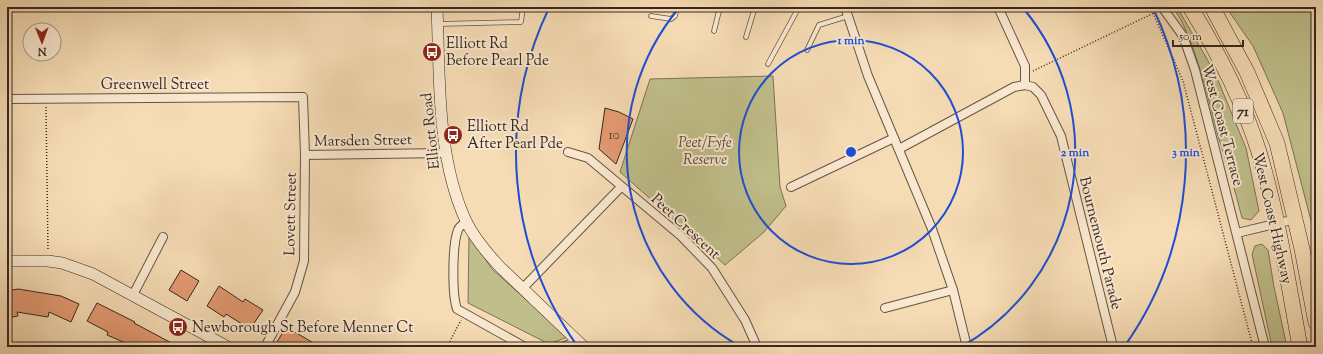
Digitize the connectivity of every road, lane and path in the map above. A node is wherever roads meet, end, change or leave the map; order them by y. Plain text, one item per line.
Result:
1 (437, 7) edge
2 (524, 7) edge
3 (677, 7) edge
4 (720, 7) edge
5 (755, 7) edge
6 (799, 7) edge
7 (845, 7) edge
8 (998, 7) edge
9 (1161, 7) edge
10 (1190, 7) edge
11 (1212, 7) edge
12 (1152, 13) junction
13 (651, 16) dead end
14 (848, 16) junction
15 (438, 24) junction
16 (714, 31) dead end
17 (746, 37) dead end
18 (807, 50) dead end
19 (768, 64) dead end
20 (1025, 75) junction
21 (1026, 85) junction
22 (303, 97) joint
23 (7, 99) edge
24 (46, 99) junction
25 (894, 138) junction
26 (899, 149) junction
27 (568, 152) dead end
28 (445, 153) junction
29 (306, 155) junction
30 (621, 187) junction
31 (791, 188) dead end
32 (1296, 219) junction
33 (466, 222) junction
34 (1277, 222) junction
35 (1237, 233) junction
36 (164, 237) dead end
37 (7, 261) edge
38 (48, 261) junction
39 (522, 289) junction
40 (953, 290) junction
41 (133, 295) junction
42 (885, 308) dead end
43 (465, 314) junction
44 (1316, 323) edge
45 (581, 344) edge
46 (228, 347) edge
47 (265, 347) edge
48 (447, 347) edge
49 (525, 347) edge
50 (562, 347) edge
51 (757, 347) edge
52 (967, 347) edge
53 (1113, 347) edge
54 (1253, 347) edge
55 (1265, 347) edge
56 (1300, 347) edge

1 - 15 street, Elliott Road
2 - 15 lane
3 - 13 lane
4 - 16 lane
5 - 17 lane
6 - 19 lane
7 - 14 street
8 - 20 street
9 - 12 path
9 - 35 street, West Coast Terrace
10 - 34 highway, West Coast Highway / 71
11 - 32 highway, West Coast Highway / 71
12 - 20 path
12 - 54 path
14 - 18 lane
14 - 25 street
15 - 28 street, Elliott Road
20 - 21 street
21 - 26 street
21 - 53 street, Bournemouth Parade
22 - 24 street, Greenwell Street
22 - 29 street, Lovett Street
23 - 24 street, Greenwell Street
24 - 38 path
25 - 26 street
25 - 31 street
26 - 40 street
27 - 30 street, Peet Crescent
28 - 29 street, Marsden Street
28 - 33 street, Elliott Road
29 - 47 street, Lovett Street
30 - 39 street
30 - 51 street, Peet Crescent
32 - 34 street
32 - 44 highway, West Coast Highway / 71
33 - 39 street, Elliott Road
33 - 43 street
34 - 35 street
34 - 56 highway, West Coast Highway / 71
35 - 55 street, West Coast Terrace
36 - 41 street
37 - 38 street
38 - 41 street
39 - 45 street, Elliott Road
40 - 42 street
40 - 52 street
41 - 46 street
43 - 48 path
43 - 49 street
45 - 50 street

